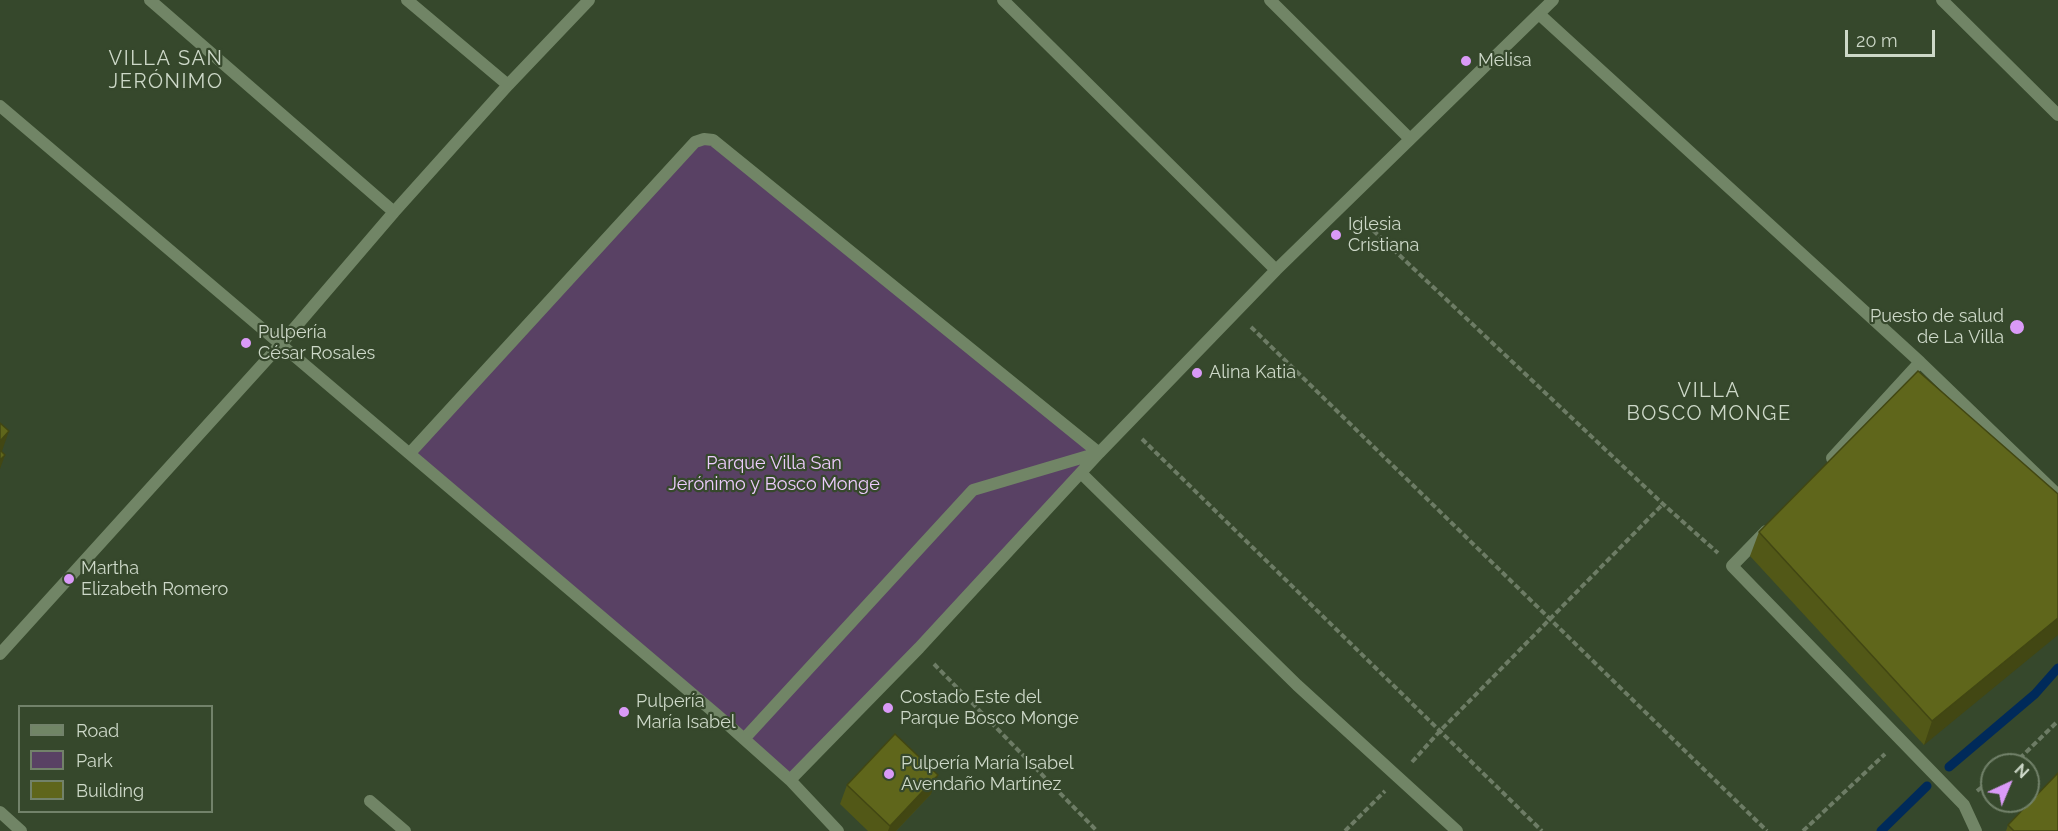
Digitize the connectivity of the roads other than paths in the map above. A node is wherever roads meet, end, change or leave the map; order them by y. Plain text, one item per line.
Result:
1 (150, 0) edge
2 (407, 0) edge
3 (589, 0) edge
4 (1003, 0) edge
5 (1270, 0) edge
6 (1553, 0) edge
7 (1942, 0) edge
8 (1539, 14) junction
9 (508, 85) junction
10 (0, 106) edge
11 (2058, 115) edge
12 (1410, 139) junction
13 (394, 212) junction
14 (1276, 270) junction
15 (280, 345) junction
16 (1920, 362) junction
17 (410, 453) junction
18 (1099, 453) junction
19 (1825, 466) edge
20 (1082, 474) junction
21 (2058, 495) edge
22 (1778, 518) edge
23 (0, 654) edge
24 (744, 739) junction
25 (790, 780) junction
26 (370, 801) dead end
27 (0, 812) edge
28 (834, 830) edge
29 (21, 831) edge
30 (405, 831) edge
31 (1457, 831) edge
32 (1976, 831) edge

1 - 13 street
2 - 9 street
3 - 9 street
4 - 14 street
5 - 12 street
6 - 8 street
7 - 11 street
8 - 12 street
8 - 16 street
9 - 13 street
10 - 15 street
12 - 14 street
13 - 15 street
14 - 18 street
15 - 17 street
15 - 23 street
16 - 19 street
16 - 21 street
17 - 18 street
17 - 24 street
18 - 20 street
18 - 24 street
20 - 25 street
20 - 31 street
22 - 32 street
24 - 25 street
25 - 28 street
26 - 30 street
27 - 29 street

